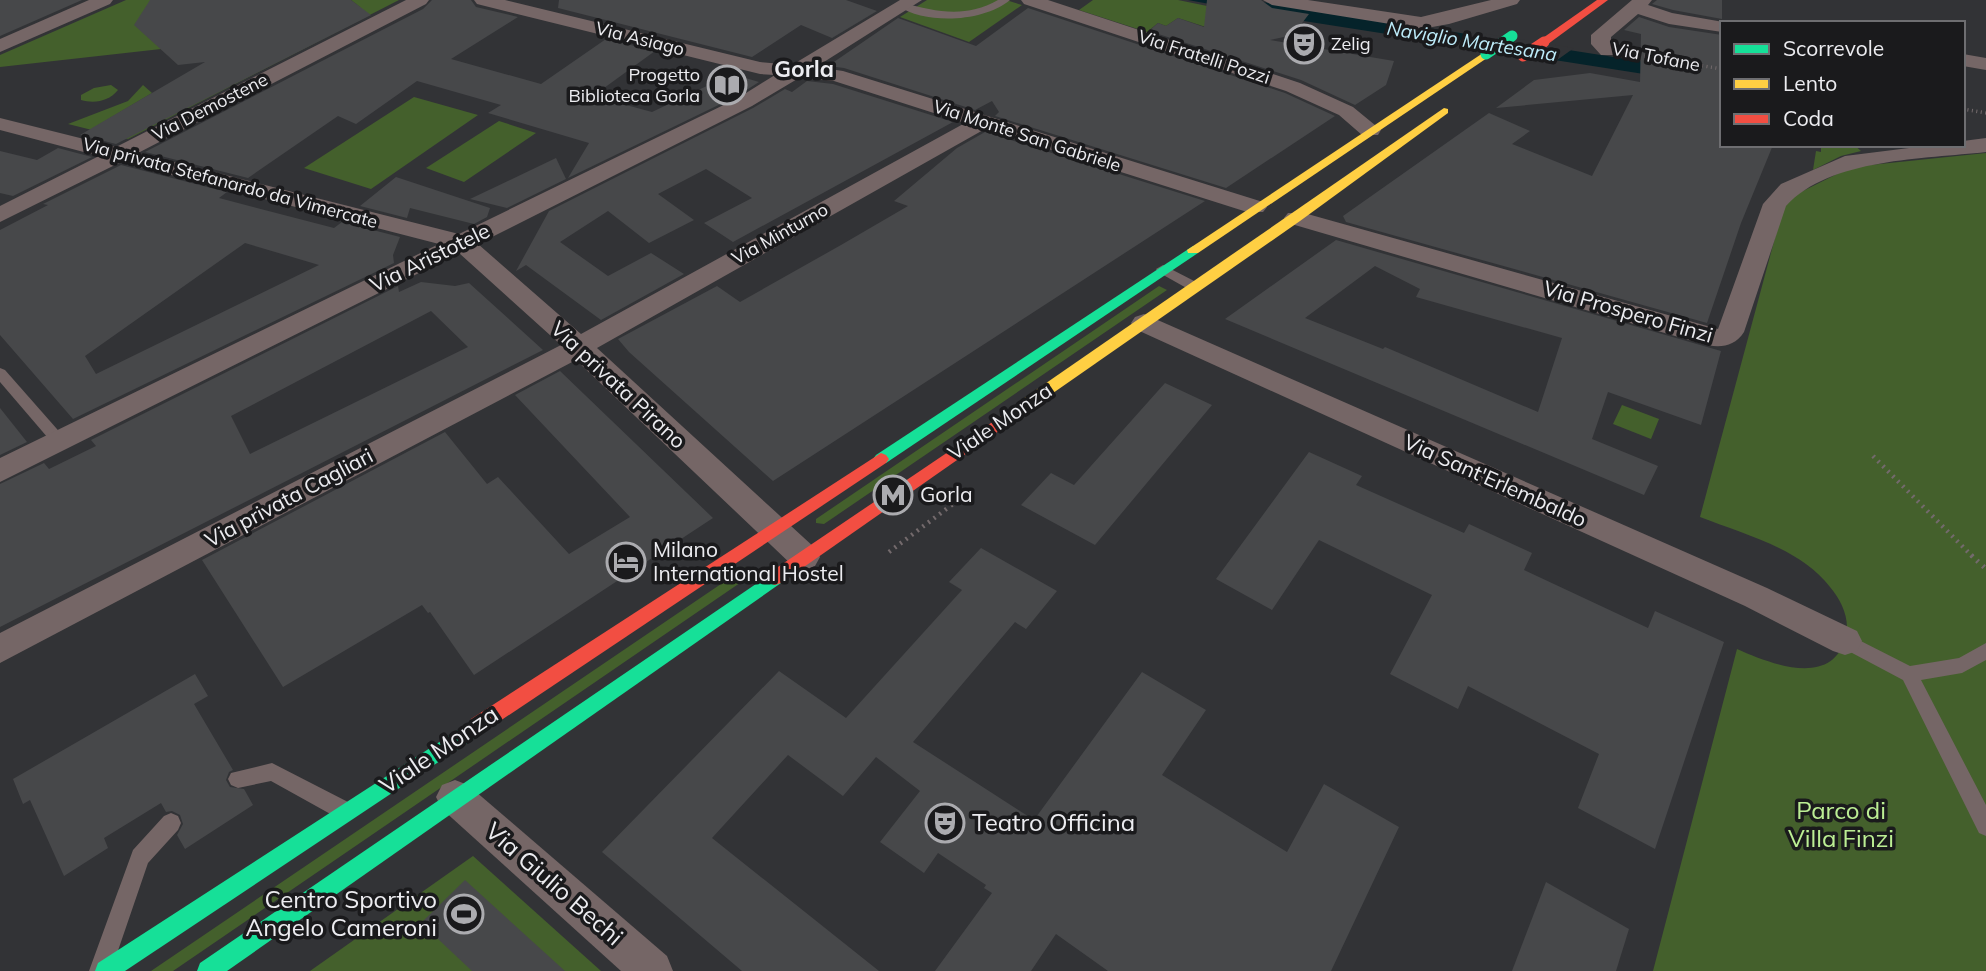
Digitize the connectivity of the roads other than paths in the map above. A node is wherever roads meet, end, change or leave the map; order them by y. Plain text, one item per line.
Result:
1 (104, 0) edge
2 (420, 0) edge
3 (483, 0) edge
4 (1005, 0) edge
5 (1030, 0) edge
6 (1272, 0) edge
7 (1511, 0) edge
8 (1603, 0) edge
9 (1639, 4) edge
10 (903, 6) edge
11 (1720, 26) edge
12 (1517, 32) dead end
13 (0, 46) edge
14 (1608, 51) road end
15 (1965, 60) edge
16 (1986, 64) edge
17 (1507, 66) dead end
18 (798, 71) junction
19 (1460, 99) dead end
20 (982, 122) junction
21 (0, 124) edge
22 (1370, 130) junction
23 (1986, 145) edge
24 (1346, 146) junction
25 (119, 154) junction
26 (1376, 160) junction
27 (1255, 207) junction
28 (0, 215) edge
29 (1296, 218) junction
30 (461, 242) junction
31 (1164, 269) junction
32 (1195, 287) junction
33 (1144, 323) junction
34 (579, 347) junction
35 (0, 373) edge
36 (59, 441) junction
37 (0, 471) edge
38 (773, 529) junction
39 (804, 557) junction
40 (1846, 641) joint
41 (0, 649) edge
42 (1986, 652) edge
43 (1909, 674) junction
44 (238, 779) dead end
45 (455, 797) junction
46 (346, 812) junction
47 (171, 823) dead end
48 (1986, 826) edge
49 (103, 971) edge
50 (208, 971) edge
51 (652, 971) edge

1 - 13 street
2 - 25 street, Via Demostene
3 - 18 street, Via Asiago
4 - 10 lane
5 - 22 street, Via Fratelli Pozzi
6 - 7 street
8 - 17 main road, bridge
9 - 11 street
9 - 14 street, Via Tofane
10 - 18 street, Via Aristotele
12 - 22 main road, Viale Monza, bridge
15 - 16 street
18 - 20 street, Via Monte San Gabriele
18 - 30 street, Via Aristotele
19 - 26 main road, Viale Monza
20 - 27 street, Via Monte San Gabriele
20 - 34 street, Via Minturno
21 - 25 street, Via privata Stefanardo da Vimercate
22 - 24 main road, Viale Monza
23 - 29 street, Via Prospero Finzi
24 - 26 lane
24 - 27 main road, Viale Monza
25 - 28 street, Via Demostene
25 - 30 street, Via privata Stefanardo da Vimercate
26 - 29 main road, Viale Monza
27 - 29 main road
27 - 31 main road, Viale Monza
29 - 32 main road, Viale Monza
30 - 34 street, Via privata Pirano
30 - 36 street, Via Aristotele
31 - 32 lane
31 - 38 main road, Viale Monza
32 - 33 main road, Viale Monza
33 - 39 main road, Viale Monza
33 - 40 street, Via Sant'Erlembaldo
34 - 38 street, Via privata Pirano
34 - 41 street, Via privata Cagliari
35 - 36 lane
36 - 37 street, Via Aristotele
38 - 39 street
38 - 46 main road, Viale Monza
39 - 45 main road, Viale Monza
40 - 43 lane
42 - 43 lane
43 - 48 lane
44 - 46 lane
45 - 50 main road, Viale Monza
45 - 51 street, Via Giulio Bechi
46 - 49 main road, Viale Monza
47 - 49 lane

